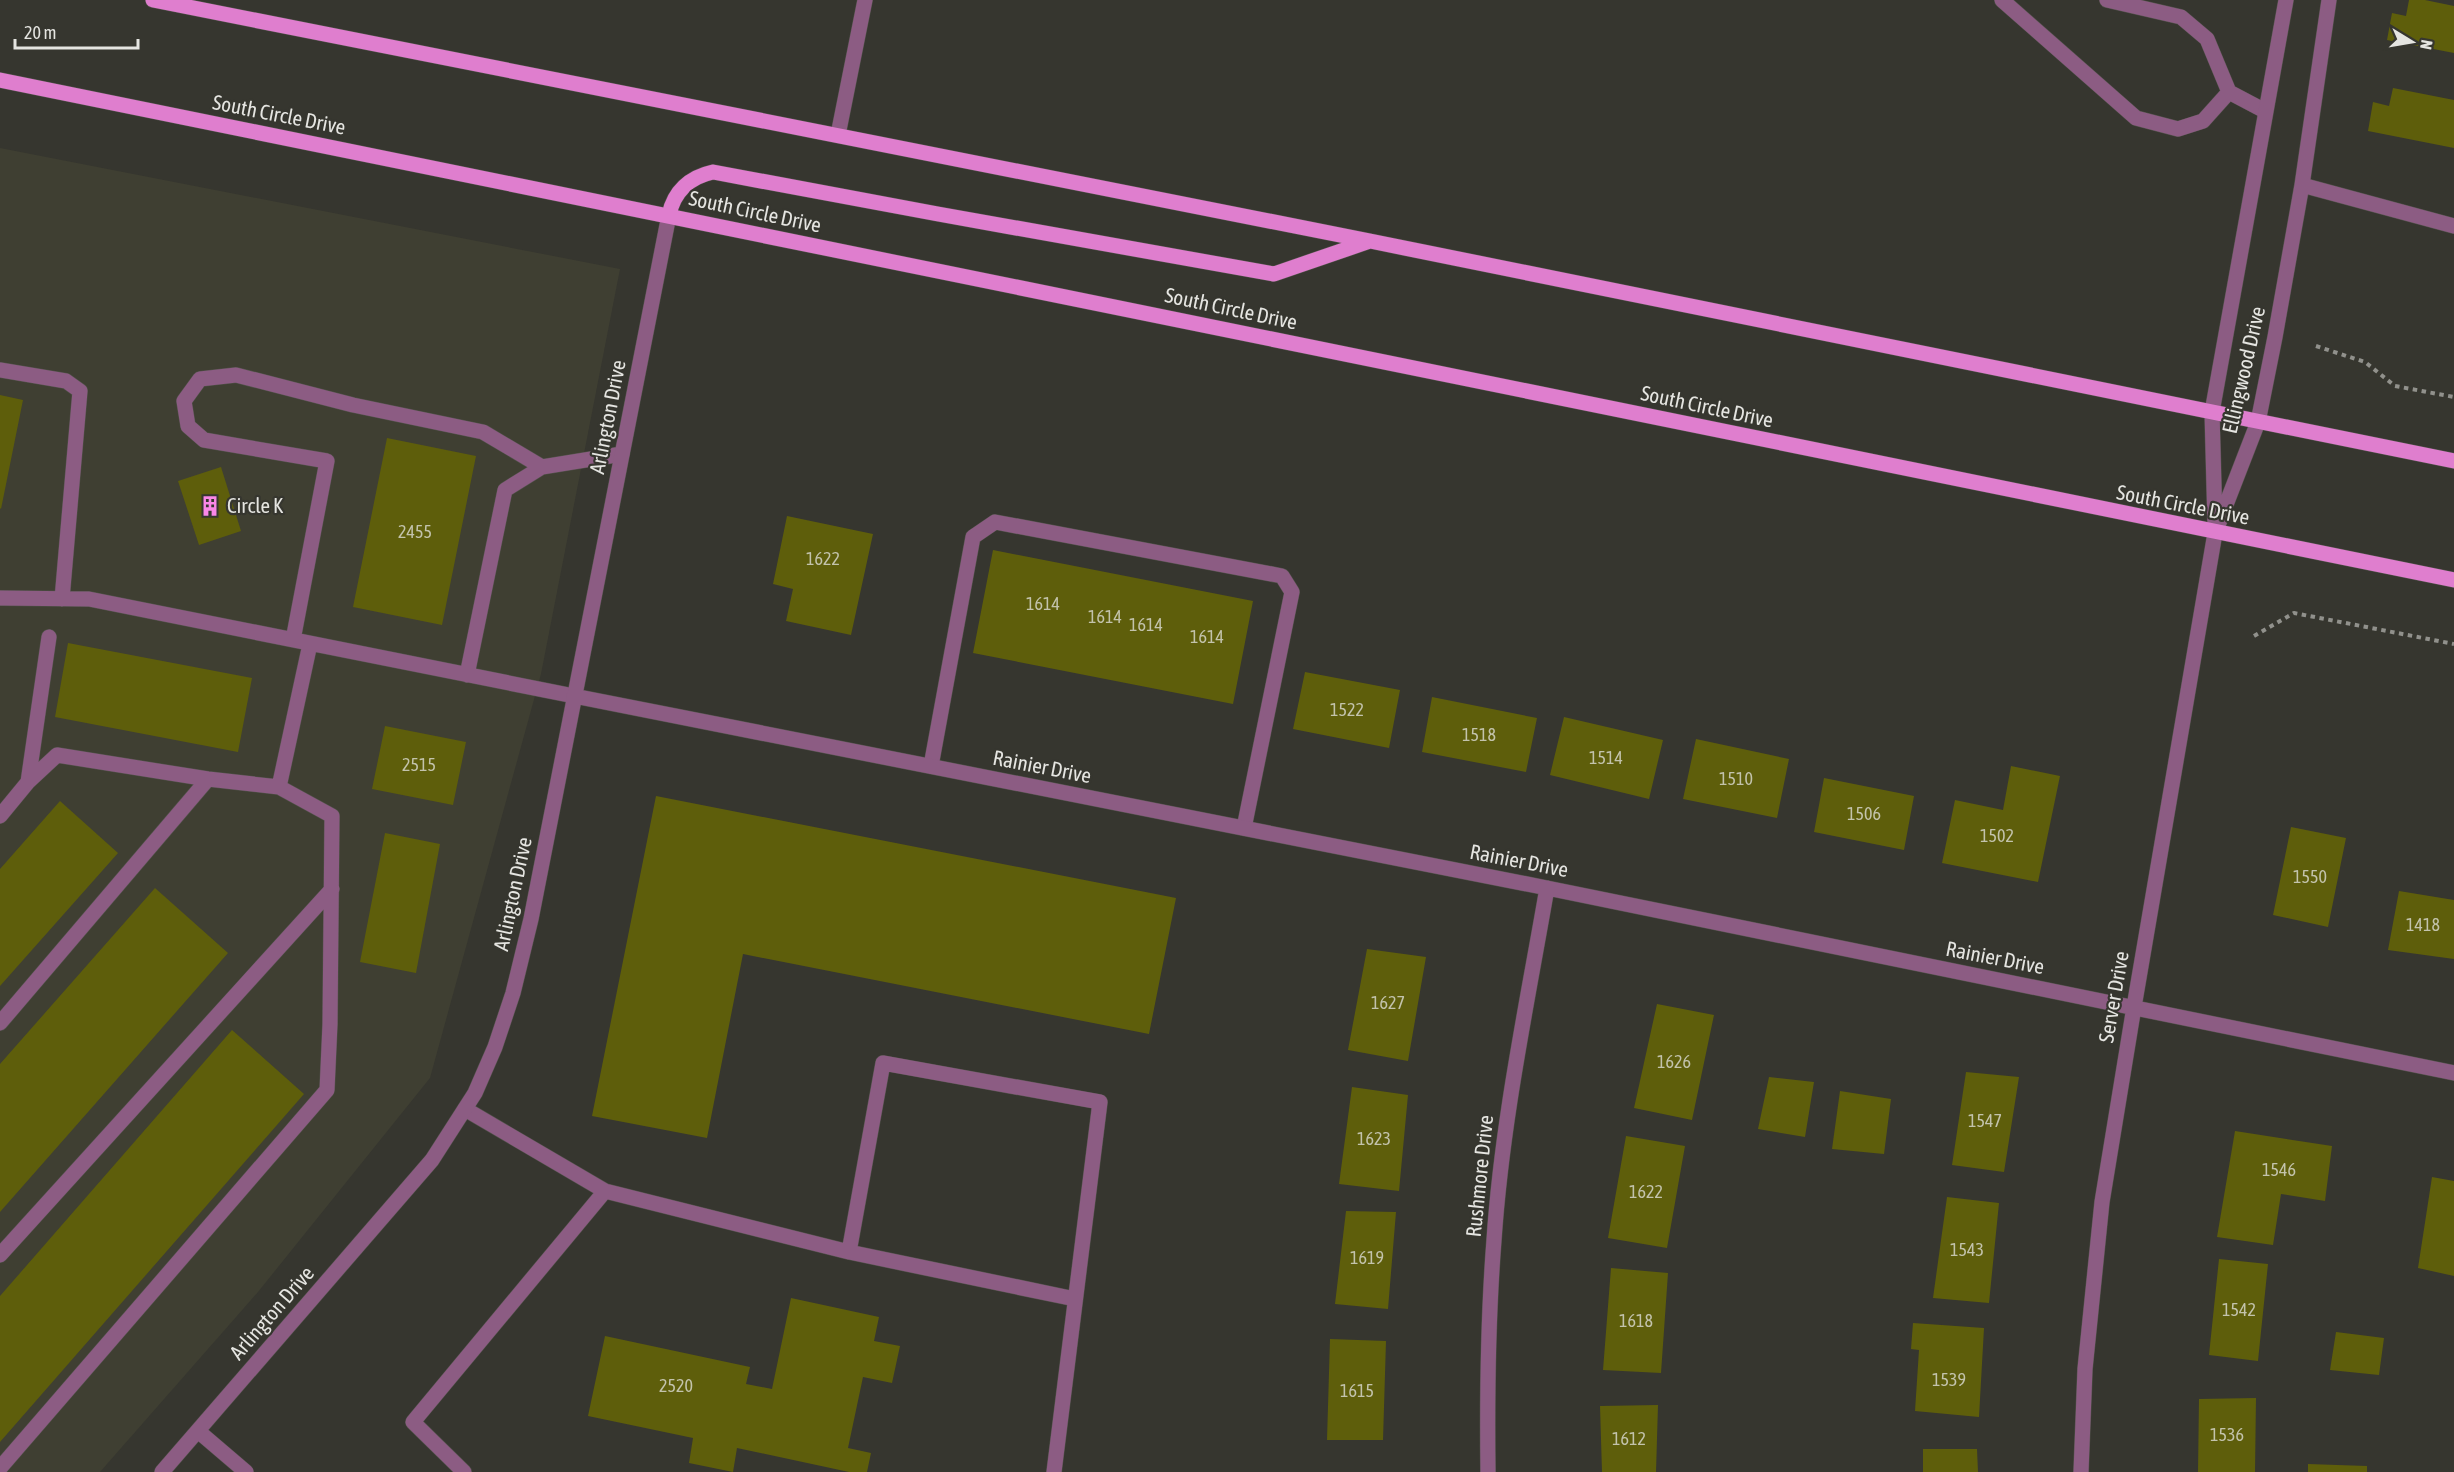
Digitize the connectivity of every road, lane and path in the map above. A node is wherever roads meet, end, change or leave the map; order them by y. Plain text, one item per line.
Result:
1 (153, 0) edge
2 (865, 0) edge
3 (2002, 0) edge
4 (2107, 0) edge
5 (2286, 0) edge
6 (2329, 0) edge
7 (0, 80) edge
8 (2229, 92) junction
9 (2265, 111) junction
10 (838, 135) junction
11 (2302, 185) junction
12 (669, 215) junction
13 (2454, 226) edge
14 (1370, 241) junction
15 (2316, 346) dead end
16 (0, 370) edge
17 (2454, 397) edge
18 (2212, 412) junction
19 (2258, 422) junction
20 (622, 454) junction
21 (2454, 461) edge
22 (542, 467) junction
23 (2215, 533) junction
24 (2454, 580) edge
25 (0, 598) edge
26 (63, 599) junction
27 (2254, 636) dead end
28 (49, 637) dead end
29 (293, 640) junction
30 (310, 644) junction
31 (2454, 644) edge
32 (467, 675) junction
33 (574, 696) junction
34 (931, 766) junction
35 (208, 779) junction
36 (28, 782) junction
37 (279, 787) junction
38 (0, 816) edge
39 (1244, 828) junction
40 (1547, 888) junction
41 (332, 889) junction
42 (2134, 1007) junction
43 (0, 1023) edge
44 (2454, 1073) edge
45 (465, 1109) junction
46 (605, 1191) junction
47 (849, 1252) junction
48 (0, 1255) edge
49 (1075, 1299) junction
50 (198, 1431) junction
51 (0, 1468) edge
52 (162, 1472) edge
53 (246, 1472) edge
54 (464, 1472) edge
55 (1054, 1472) edge
56 (1488, 1472) edge
57 (2081, 1472) edge

1 - 10 main road
2 - 10 street
3 - 8 street
4 - 8 street
5 - 9 street, Ellingwood Drive
6 - 11 street, Ellingwood Drive
7 - 12 main road, South Circle Drive
8 - 9 street
9 - 18 street, Ellingwood Drive
10 - 14 main road
11 - 13 street
11 - 19 street, Ellingwood Drive
12 - 14 main road
12 - 20 street, Arlington Drive
12 - 23 main road, South Circle Drive
14 - 18 main road
15 - 17 path
16 - 26 street
18 - 19 main road
18 - 23 street, Ellingwood Drive
19 - 21 main road
19 - 23 street, Ellingwood Drive
20 - 22 street
20 - 33 street, Arlington Drive
22 - 29 street
22 - 32 street
23 - 24 main road, South Circle Drive
23 - 42 street, Server Drive
25 - 26 street, Rainier Drive
26 - 29 street, Rainier Drive
27 - 31 path
28 - 36 street
29 - 30 street, Rainier Drive
30 - 32 street, Rainier Drive
30 - 37 street
32 - 33 street, Rainier Drive
33 - 34 street, Rainier Drive
33 - 45 street, Arlington Drive
34 - 39 street, Rainier Drive
34 - 39 street
35 - 36 street
35 - 37 street
35 - 43 street
36 - 38 street
37 - 41 street
39 - 40 street, Rainier Drive
40 - 42 street, Rainier Drive
40 - 56 street, Rushmore Drive
41 - 48 street
41 - 51 street
42 - 44 street, Rainier Drive
42 - 57 street, Server Drive
45 - 46 street
45 - 50 street, Arlington Drive
46 - 47 street
46 - 54 street
47 - 49 street
47 - 49 street
49 - 55 street
50 - 52 street, Arlington Drive
50 - 53 street

